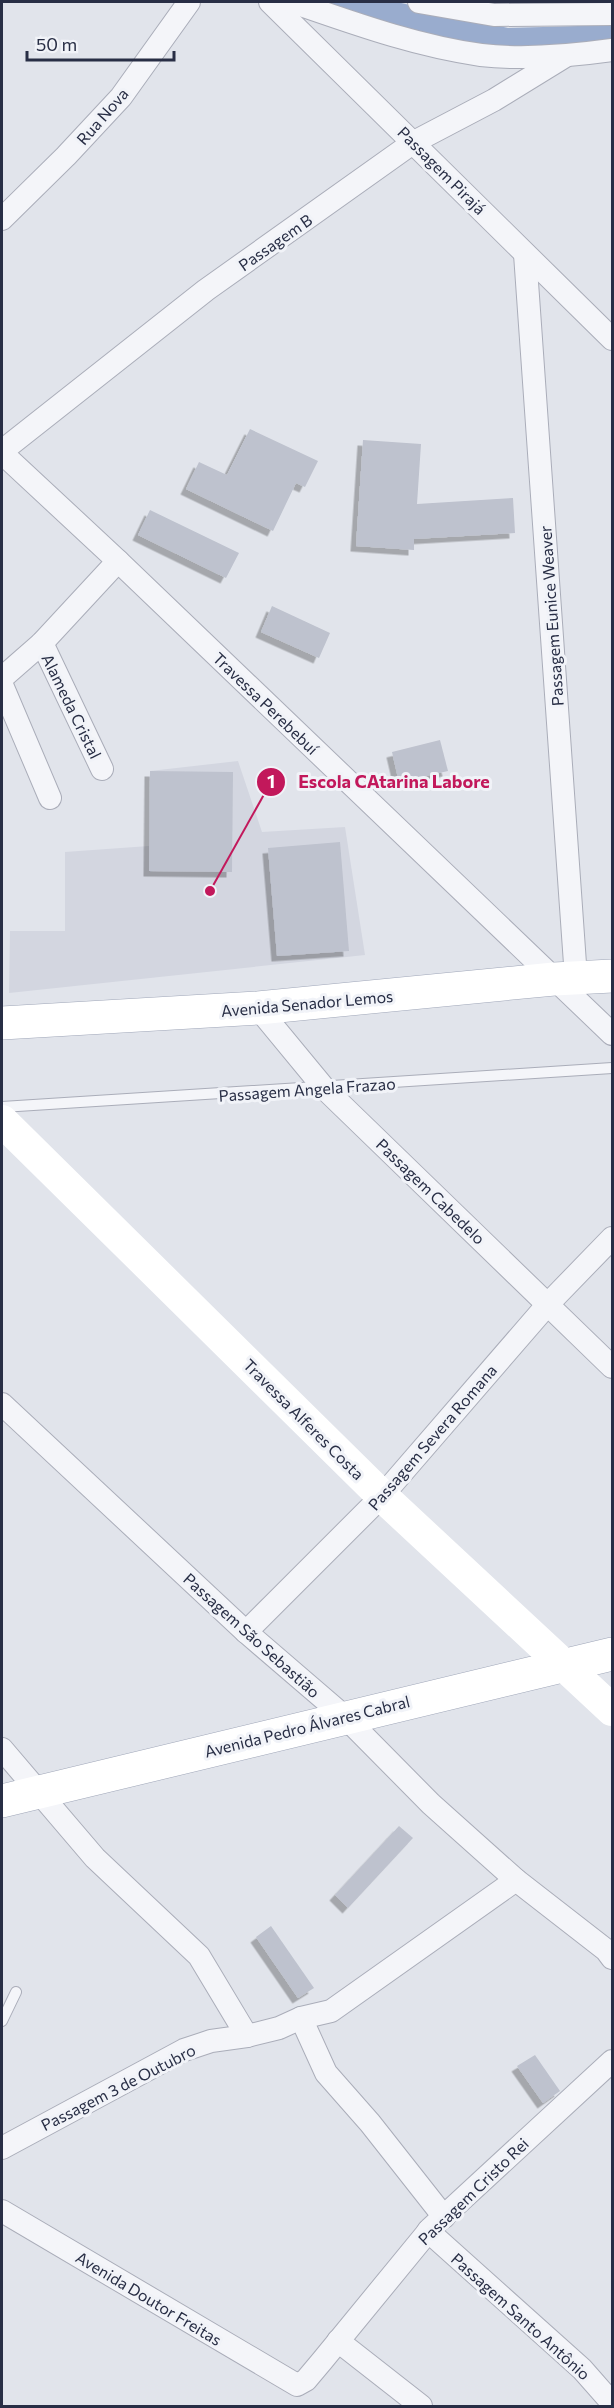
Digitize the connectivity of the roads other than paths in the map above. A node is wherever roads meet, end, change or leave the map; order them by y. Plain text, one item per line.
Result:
1 (189, 2) edge
2 (270, 2) edge
3 (292, 2) edge
4 (419, 2) edge
5 (565, 8) edge
6 (612, 14) edge
7 (612, 50) edge
8 (564, 57) junction
9 (414, 142) junction
10 (2, 219) edge
11 (525, 254) junction
12 (612, 339) edge
13 (2, 452) edge
14 (118, 561) junction
15 (42, 643) junction
16 (5, 672) edge
17 (102, 769) dead end
18 (50, 798) dead end
19 (612, 976) edge
20 (565, 979) junction
21 (258, 1008) junction
22 (2, 1023) edge
23 (612, 1034) edge
24 (612, 1068) edge
25 (324, 1088) junction
26 (2, 1107) edge
27 (2, 1121) edge
28 (612, 1238) edge
29 (548, 1304) junction
30 (612, 1367) edge
31 (2, 1404) edge
32 (382, 1496) junction
33 (246, 1632) junction
34 (612, 1654) edge
35 (565, 1664) junction
36 (612, 1710) edge
37 (345, 1717) junction
38 (2, 1749) edge
39 (40, 1792) junction
40 (2, 1801) edge
41 (516, 1880) junction
42 (612, 1958) edge
43 (16, 1992) dead end
44 (301, 2018) junction
45 (2, 2021) edge
46 (247, 2036) junction
47 (612, 2061) edge
48 (2, 2148) edge
49 (2, 2211) edge
50 (436, 2224) junction
51 (338, 2342) junction
52 (297, 2385) joint
53 (612, 2403) edge
54 (421, 2406) edge

1 - 10 street, Rua Nova
2 - 9 street, Passagem Pirajá
3 - 8 street
4 - 5 street
5 - 6 street
7 - 8 street
8 - 9 street, Passagem B
9 - 11 street, Passagem Pirajá
9 - 13 street, Passagem B
11 - 12 street, Passagem Pirajá
11 - 20 street, Passagem Eunice Weaver
13 - 14 street, Travessa Perebebuí
14 - 15 street
14 - 20 street, Travessa Perebebuí
15 - 16 street
15 - 17 street, Alameda Cristal
16 - 18 street
19 - 20 main road, Avenida Senador Lemos
20 - 21 main road, Avenida Senador Lemos
20 - 23 street, Travessa Perebebuí
21 - 22 main road, Avenida Senador Lemos
21 - 25 street, Passagem Cabedelo
24 - 25 lane, Passagem Angela Frazao
25 - 26 lane, Passagem Angela Frazao
25 - 29 street, Passagem Cabedelo
27 - 32 street, Travessa Alferes Costa
28 - 29 street, Passagem Severa Romana
29 - 30 street, Passagem Cabedelo
29 - 32 street, Passagem Severa Romana
31 - 33 street, Passagem São Sebastião
32 - 33 street, Passagem Severa Romana
32 - 35 street, Travessa Alferes Costa
33 - 37 street, Passagem São Sebastião
34 - 35 main road, Avenida Pedro Álvares Cabral
35 - 36 street, Travessa Alferes Costa
35 - 37 main road, Avenida Pedro Álvares Cabral
37 - 39 main road, Avenida Pedro Álvares Cabral
37 - 41 street, Passagem São Sebastião
38 - 39 street
39 - 40 main road, Avenida Pedro Álvares Cabral
39 - 46 street
41 - 42 street, Passagem São Sebastião
41 - 44 street, Passagem 3 de Outubro
43 - 45 lane
44 - 46 street, Passagem 3 de Outubro
44 - 50 street, Passagem Santo Antônio
46 - 48 street, Passagem 3 de Outubro
47 - 50 street, Passagem Cristo Rei
49 - 52 street, Avenida Doutor Freitas
50 - 51 street, Passagem Cristo Rei
50 - 53 street, Passagem Santo Antônio
51 - 52 street, Passagem Cristo Rei
51 - 54 street

